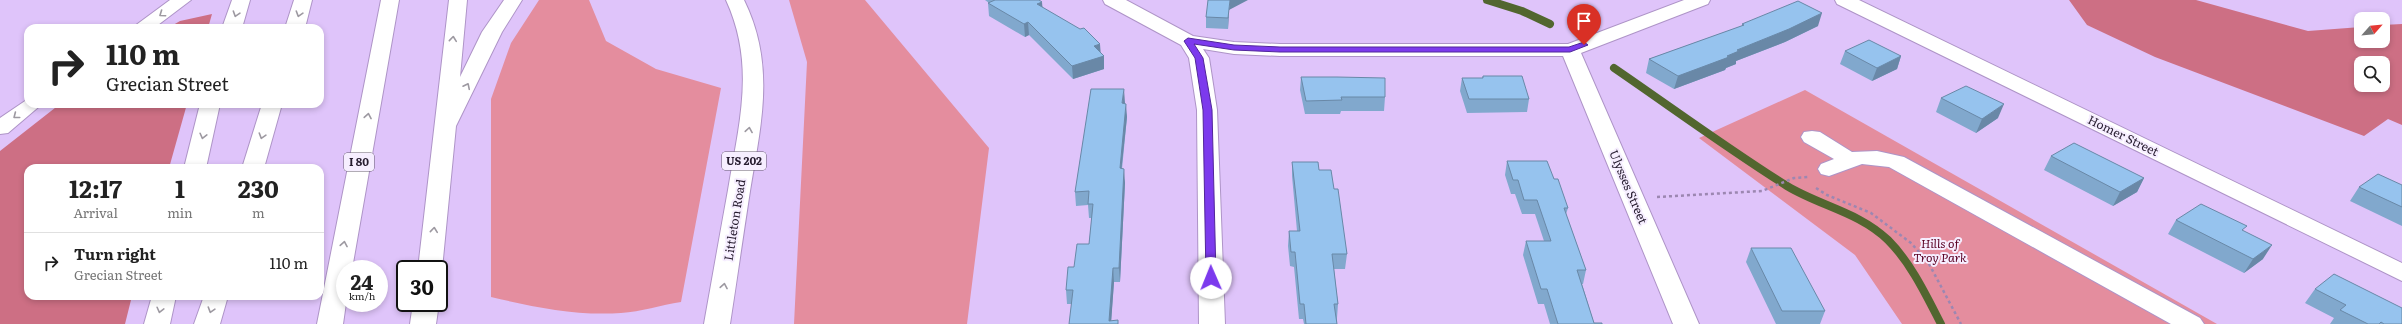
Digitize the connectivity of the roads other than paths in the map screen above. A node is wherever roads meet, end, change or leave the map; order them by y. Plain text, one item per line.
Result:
1 (182, 0) edge
2 (241, 0) edge
3 (303, 0) edge
4 (390, 0) edge
5 (458, 0) edge
6 (513, 0) edge
7 (736, 0) edge
8 (1112, 0) edge
9 (1701, 0) edge
10 (1844, 0) edge
11 (148, 24) edge
12 (233, 24) edge
13 (296, 24) edge
14 (1188, 41) junction
15 (1570, 50) junction
16 (27, 108) edge
17 (209, 108) edge
18 (271, 108) edge
19 (0, 128) edge
20 (444, 133) junction
21 (1812, 137) dead end
22 (196, 164) edge
23 (254, 164) edge
24 (431, 260) edge
25 (2402, 273) edge
26 (163, 300) edge
27 (215, 300) edge
28 (157, 324) edge
29 (207, 324) edge
30 (330, 324) edge
31 (717, 324) edge
32 (1212, 324) edge
33 (1686, 324) edge
34 (2191, 324) edge

1 -> 11 main road
2 -> 12 main road
3 -> 13 main road
30 -> 4 main road, I 80
20 -> 5 main road
20 -> 6 main road
31 -> 7 main road, Littleton Road / US 202
8 - 14 main road
9 - 15 main road
10 - 25 main road, Homer Street
14 - 15 main road
14 - 32 main road
15 - 33 main road, Ulysses Street
16 -> 19 main road
17 -> 22 main road
18 -> 23 main road
24 -> 20 main road
21 - 34 main road
26 -> 28 main road
27 -> 29 main road

